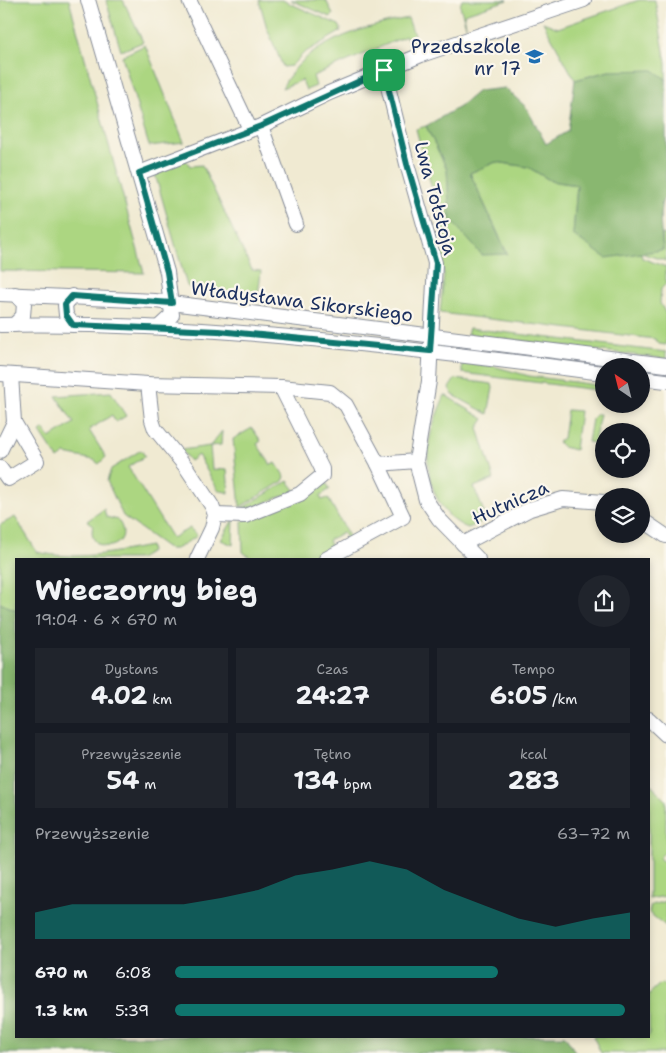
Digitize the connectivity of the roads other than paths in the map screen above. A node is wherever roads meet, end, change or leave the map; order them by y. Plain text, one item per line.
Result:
1 (88, 0) edge
2 (189, 0) edge
3 (584, 0) edge
4 (384, 70) junction
5 (255, 128) junction
6 (139, 173) junction
7 (296, 224) dead end
8 (0, 294) edge
9 (15, 294) junction
10 (72, 296) junction
11 (172, 303) junction
12 (0, 325) edge
13 (14, 325) junction
14 (73, 325) junction
15 (159, 327) junction
16 (430, 336) junction
17 (430, 351) junction
18 (666, 365) edge
19 (595, 372) edge
20 (5, 374) edge
21 (650, 379) edge
22 (666, 381) edge
23 (148, 384) junction
24 (281, 387) junction
25 (14, 422) junction
26 (0, 451) edge
27 (416, 461) junction
28 (378, 464) junction
29 (0, 468) edge
30 (595, 501) edge
31 (215, 515) junction
32 (650, 525) edge
33 (666, 536) edge
34 (463, 544) junction
35 (197, 558) edge
36 (328, 558) edge
37 (477, 558) edge
38 (650, 720) edge
39 (666, 735) edge

1 - 6 street
2 - 5 street
3 - 4 street
4 - 5 street
4 - 16 street, Lwa Tołstoja
5 - 6 street
5 - 7 street
6 - 11 street
8 - 9 street, Władysława Sikorskiego
9 - 10 street, Władysława Sikorskiego
9 - 13 street
10 - 11 street, Władysława Sikorskiego
10 - 14 street
11 - 15 street, Władysława Sikorskiego
11 - 16 street, Władysława Sikorskiego
12 - 13 street, Władysława Sikorskiego
13 - 14 street, Władysława Sikorskiego
14 - 15 street, Władysława Sikorskiego
15 - 17 street, Władysława Sikorskiego
16 - 17 street, Lwa Tołstoja
16 - 18 street, Władysława Sikorskiego
17 - 19 street, Władysława Sikorskiego
17 - 27 street, Lwa Tołstoja
20 - 23 street
20 - 25 street
21 - 22 street
23 - 24 street
23 - 31 street
24 - 28 street
24 - 31 street
25 - 26 street
25 - 29 street
27 - 28 street
27 - 34 street
28 - 36 street
30 - 34 street, Hutnicza
31 - 35 street
32 - 33 street
34 - 37 street
38 - 39 street

